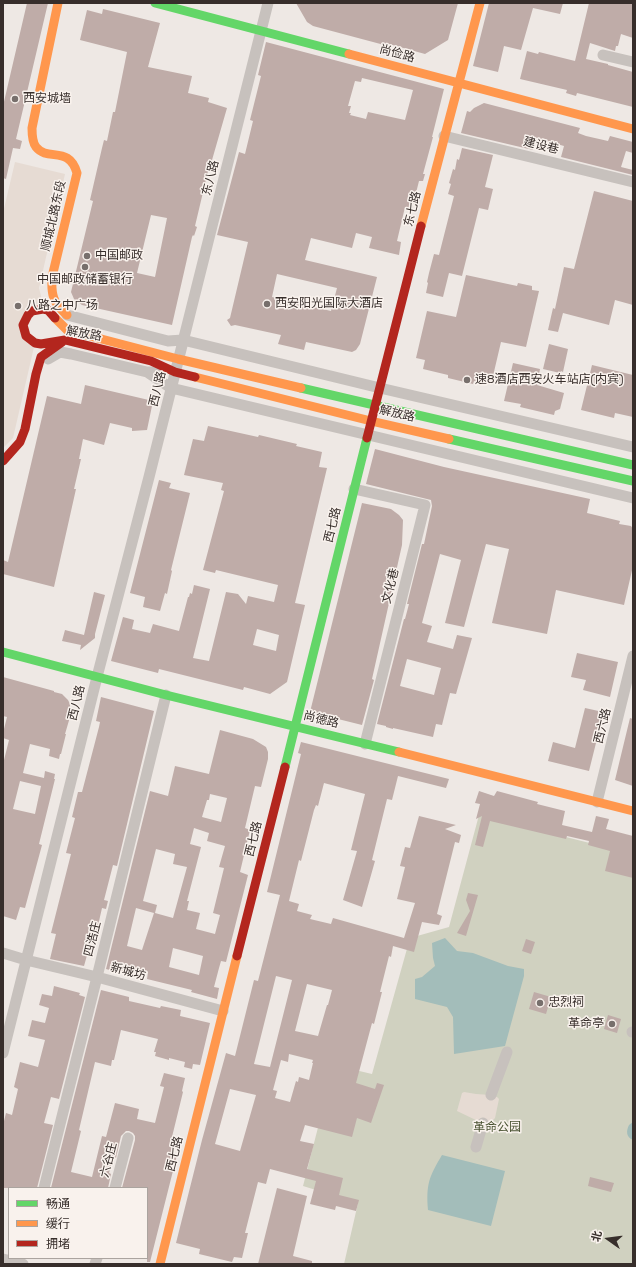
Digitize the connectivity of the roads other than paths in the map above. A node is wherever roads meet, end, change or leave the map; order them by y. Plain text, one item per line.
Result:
1 (58, 3) edge
2 (155, 3) edge
3 (268, 3) edge
4 (480, 3) edge
5 (261, 31) junction
6 (603, 55) dead end
7 (633, 62) edge
8 (459, 83) junction
9 (633, 129) edge
10 (444, 136) junction
11 (633, 182) edge
12 (68, 315) joint
13 (65, 340) junction
14 (183, 340) junction
15 (168, 341) junction
16 (41, 344) junction
17 (56, 351) junction
18 (178, 359) junction
19 (147, 372) junction
20 (175, 372) junction
21 (36, 374) joint
22 (171, 388) junction
23 (380, 388) junction
24 (375, 406) junction
25 (371, 421) junction
26 (368, 435) junction
27 (633, 447) edge
28 (3, 461) edge
29 (633, 465) edge
30 (633, 481) edge
31 (354, 489) junction
32 (633, 498) edge
33 (3, 652) edge
34 (633, 656) edge
35 (97, 676) junction
36 (166, 695) junction
37 (295, 726) junction
38 (365, 744) junction
39 (598, 802) junction
40 (633, 811) edge
41 (3, 953) edge
42 (26, 960) junction
43 (97, 977) junction
44 (224, 1011) junction
45 (508, 1052) dead end
46 (3, 1053) edge
47 (491, 1094) dead end
48 (483, 1122) dead end
49 (128, 1138) dead end
50 (476, 1148) dead end
51 (44, 1187) edge
52 (115, 1187) edge
53 (3, 1259) edge
54 (24, 1264) edge
55 (160, 1264) edge

1 - 12 street, 顺城北路东段
2 - 5 street, 尚俭路
3 - 5 street, 东八路
4 - 8 street, 东七路
5 - 8 street, 尚俭路
5 - 14 street, 东八路
6 - 7 street
8 - 9 street, 尚俭路
8 - 10 street, 东七路
10 - 11 street, 建设巷
10 - 23 street, 东七路
12 - 15 street
13 - 16 street, 解放路
13 - 17 street
13 - 20 street, 解放路
14 - 15 street
14 - 18 street, 东八路
14 - 23 street
15 - 18 street
16 - 17 street
16 - 18 street, 解放路
17 - 19 street
17 - 21 street
18 - 20 street, 西八路
18 - 24 street, 解放路
19 - 20 street
19 - 22 street
20 - 22 street, 西八路
20 - 25 street, 解放路
21 - 28 street
22 - 26 street
22 - 35 street, 西八路
23 - 24 street, 东七路
23 - 27 street
24 - 25 street, 东七路
24 - 29 street, 解放路
25 - 26 street, 西七路
25 - 30 street, 解放路
26 - 31 street, 西七路
26 - 32 street
31 - 37 street, 西七路
31 - 38 street, 文化巷
33 - 35 street, 尚德路
34 - 39 street, 西六路
35 - 36 street, 尚德路
35 - 42 street, 西八路
36 - 37 street, 尚德路
36 - 43 street, 四浩庄
37 - 38 street, 尚德路
37 - 44 street, 西七路
38 - 39 street, 尚德路
39 - 40 street, 尚德路
41 - 42 street, 新城坊
42 - 43 street, 新城坊
42 - 46 street, 西八路
43 - 44 street, 新城坊
43 - 51 street, 四浩庄
44 - 55 street, 西七路
45 - 47 street
48 - 50 street
49 - 52 street, 六谷庄
53 - 54 street

